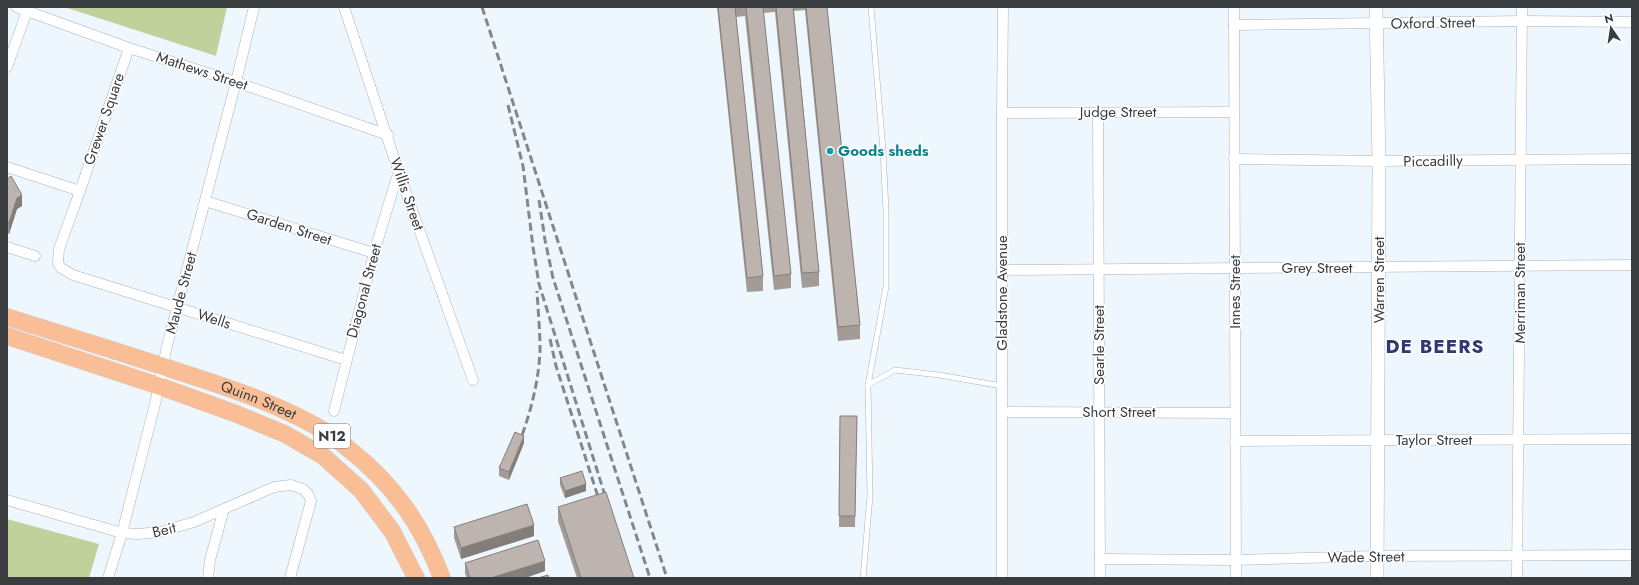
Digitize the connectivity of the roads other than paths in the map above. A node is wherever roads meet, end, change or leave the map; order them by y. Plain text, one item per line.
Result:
1 (16, 7) edge
2 (254, 7) edge
3 (344, 7) edge
4 (872, 7) edge
5 (1003, 7) edge
6 (1234, 7) edge
7 (1376, 7) edge
8 (1522, 7) edge
9 (27, 11) junction
10 (1522, 21) junction
11 (1632, 22) edge
12 (1376, 24) junction
13 (1234, 25) junction
14 (128, 48) junction
15 (7, 67) edge
16 (236, 82) junction
17 (1002, 112) junction
18 (1098, 112) junction
19 (1234, 112) junction
20 (388, 135) junction
21 (1234, 159) junction
22 (1632, 159) edge
23 (1520, 160) junction
24 (1379, 161) junction
25 (7, 168) edge
26 (400, 173) junction
27 (80, 191) junction
28 (205, 201) junction
29 (7, 247) edge
30 (374, 253) junction
31 (35, 256) dead end
32 (1632, 265) edge
33 (1520, 266) junction
34 (1379, 267) junction
35 (61, 268) joint
36 (1234, 269) junction
37 (1002, 270) junction
38 (1099, 270) junction
39 (178, 307) junction
40 (7, 317) edge
41 (7, 336) edge
42 (346, 360) junction
43 (163, 366) junction
44 (473, 380) dead end
45 (868, 385) junction
46 (159, 386) junction
47 (1002, 386) junction
48 (334, 411) dead end
49 (1003, 412) junction
50 (1099, 412) junction
51 (1235, 413) junction
52 (1632, 439) edge
53 (1378, 440) junction
54 (1519, 440) junction
55 (1235, 441) junction
56 (7, 500) edge
57 (224, 509) junction
58 (122, 533) junction
59 (1632, 555) edge
60 (1377, 556) junction
61 (1517, 556) junction
62 (1100, 559) junction
63 (1236, 560) junction
64 (108, 578) edge
65 (208, 578) edge
66 (290, 578) edge
67 (416, 578) edge
68 (442, 578) edge
69 (864, 578) edge
70 (1002, 578) edge
71 (1100, 578) edge
72 (1236, 578) edge
73 (1377, 578) edge
74 (1517, 578) edge

1 - 9 street, Mathews Street
2 - 16 street, Maude Street
3 - 20 street, Willis Street
4 - 45 lane
5 - 17 street, Gladstone Avenue
6 - 13 street, Innes Street
7 - 12 street, Warren Street
8 - 10 street, Merriman Street
9 - 14 street, Mathews Street
9 - 15 street
10 - 11 street, Oxford Street
10 - 12 street, Oxford Street
10 - 23 street, Merriman Street
12 - 13 street, Oxford Street
12 - 24 street, Warren Street
13 - 19 street, Innes Street
14 - 16 street, Mathews Street
14 - 27 street, Grewer Square
16 - 20 street, Mathews Street
16 - 28 street, Maude Street
17 - 18 street, Judge Street
17 - 37 street, Gladstone Avenue
18 - 19 street, Judge Street
18 - 38 street, Searle Street
19 - 21 street, Innes Street
20 - 26 street, Willis Street
21 - 24 street, Piccadilly
21 - 36 street, Innes Street
22 - 23 street, Piccadilly
23 - 24 street, Piccadilly
23 - 33 street, Merriman Street
24 - 34 street, Warren Street
25 - 27 street
26 - 30 street, Diagonal Street
26 - 44 street, Willis Street
27 - 35 street, Grewer Square
28 - 30 street, Garden Street
28 - 39 street, Maude Street
29 - 31 street
30 - 42 street, Diagonal Street
32 - 33 street, Grey Street
33 - 34 street, Grey Street
33 - 54 street, Merriman Street
34 - 36 street, Grey Street
34 - 53 street, Warren Street
35 - 39 street, Wells
36 - 38 street, Grey Street
36 - 51 street, Innes Street
37 - 38 street, Grey Street
37 - 47 street, Gladstone Avenue
38 - 50 street, Searle Street
39 - 42 street, Wells
39 - 43 street, Maude Street
40 - 43 highway, Quinn Street / N12
41 - 46 highway, Quinn Street / N12
42 - 48 street, Diagonal Street
43 - 46 street, Maude Street
43 - 68 highway, Quinn Street / N12
45 - 47 lane
45 - 69 lane
46 - 58 street, Maude Street
46 - 67 highway, Quinn Street / N12
47 - 49 street, Gladstone Avenue
49 - 50 street, Short Street
49 - 70 street, Gladstone Avenue
50 - 51 street, Short Street
50 - 62 street, Searle Street
51 - 55 street, Innes Street
52 - 54 street, Taylor Street
53 - 54 street, Taylor Street
53 - 55 street, Taylor Street
53 - 60 street, Warren Street
54 - 61 street, Merriman Street
55 - 63 street, Innes Street
56 - 58 street, Beit
57 - 58 street, Beit
57 - 65 street
57 - 66 street, Beit
58 - 64 street, Maude Street
59 - 61 street, Wade Street
60 - 61 street, Wade Street
60 - 63 street, Wade Street
60 - 73 street, Warren Street
61 - 74 street, Merriman Street
62 - 63 street, Wade Street
62 - 71 street, Searle Street
63 - 72 street, Innes Street

